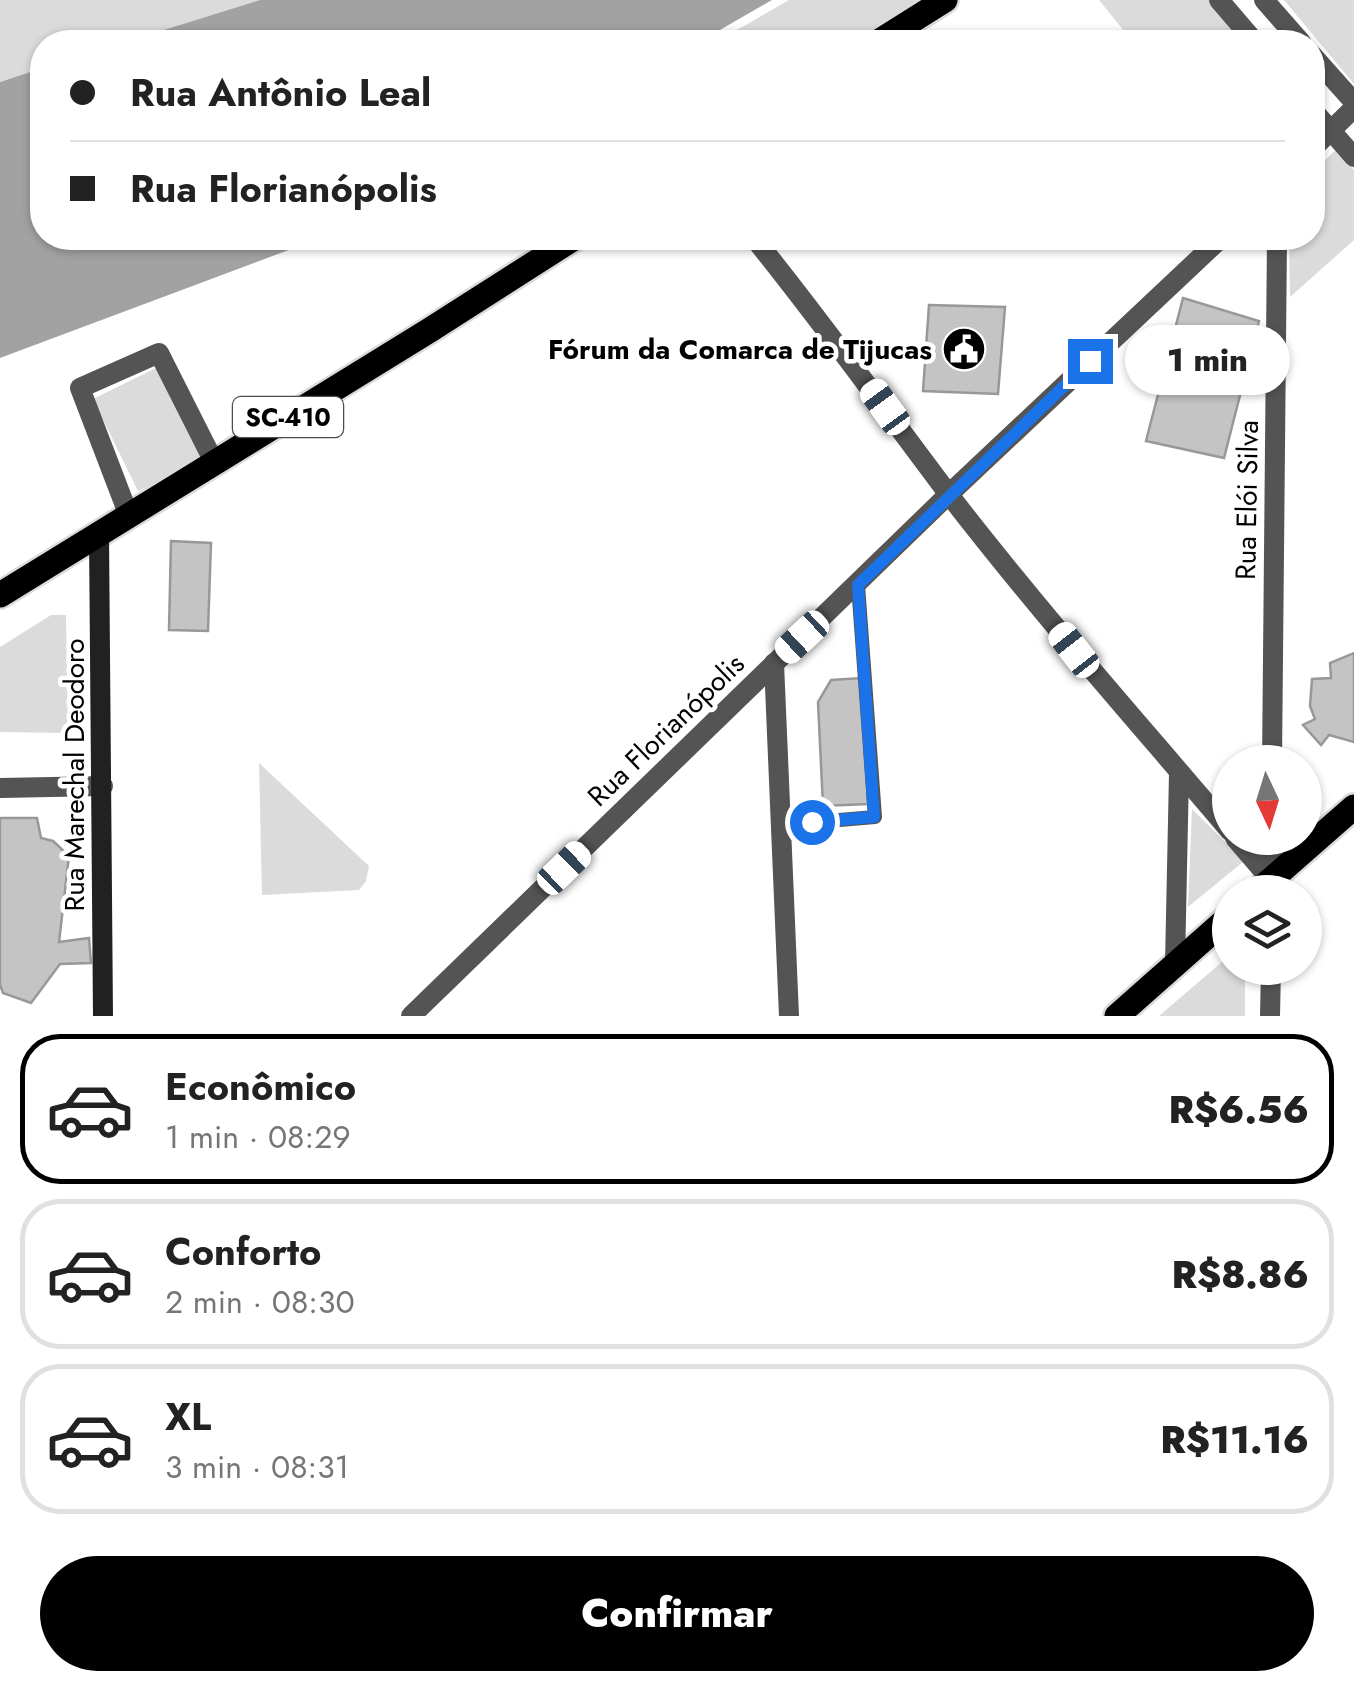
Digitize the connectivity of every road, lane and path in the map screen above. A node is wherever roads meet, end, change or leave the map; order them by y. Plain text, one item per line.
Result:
1 (944, 0) edge
2 (1219, 0) edge
3 (1264, 0) edge
4 (897, 30) edge
5 (1245, 30) edge
6 (1290, 30) edge
7 (1325, 70) edge
8 (1354, 105) edge
9 (1325, 124) edge
10 (1331, 131) junction
11 (1325, 137) edge
12 (1354, 157) edge
13 (555, 250) edge
14 (764, 250) edge
15 (1208, 250) edge
16 (1277, 250) edge
17 (214, 462) junction
18 (949, 494) junction
19 (129, 516) junction
20 (99, 534) junction
21 (858, 585) junction
22 (0, 595) edge
23 (774, 663) junction
24 (1272, 745) edge
25 (1179, 773) junction
26 (103, 786) junction
27 (0, 788) edge
28 (1354, 808) edge
29 (1212, 811) edge
30 (780, 825) junction
31 (1280, 875) edge
32 (1212, 932) edge
33 (1175, 964) junction
34 (1271, 985) edge
35 (103, 1016) edge
36 (412, 1016) edge
37 (788, 1016) edge
38 (1116, 1016) edge
39 (1270, 1016) edge

1 - 4 main road
2 - 5 street
3 - 6 street
7 - 8 street
8 - 10 street
9 - 10 street
10 - 11 street
10 - 12 street
13 - 17 main road, SC-410
14 - 18 street
15 - 18 street, Rua Florianópolis
16 - 24 street, Rua Elói Silva
17 - 19 main road, SC-410
17 - 19 street
18 - 21 street, Rua Florianópolis
18 - 25 street
19 - 20 main road, SC-410
20 - 22 main road, SC-410
20 - 26 main road, Rua Marechal Deodoro
21 - 23 street, Rua Florianópolis
21 - 30 lane
23 - 30 street
23 - 36 street, Rua Florianópolis
25 - 29 street
25 - 33 street
26 - 27 street
26 - 35 main road, Rua Marechal Deodoro
28 - 31 main road
30 - 37 street
32 - 33 main road
33 - 38 main road
34 - 39 street

